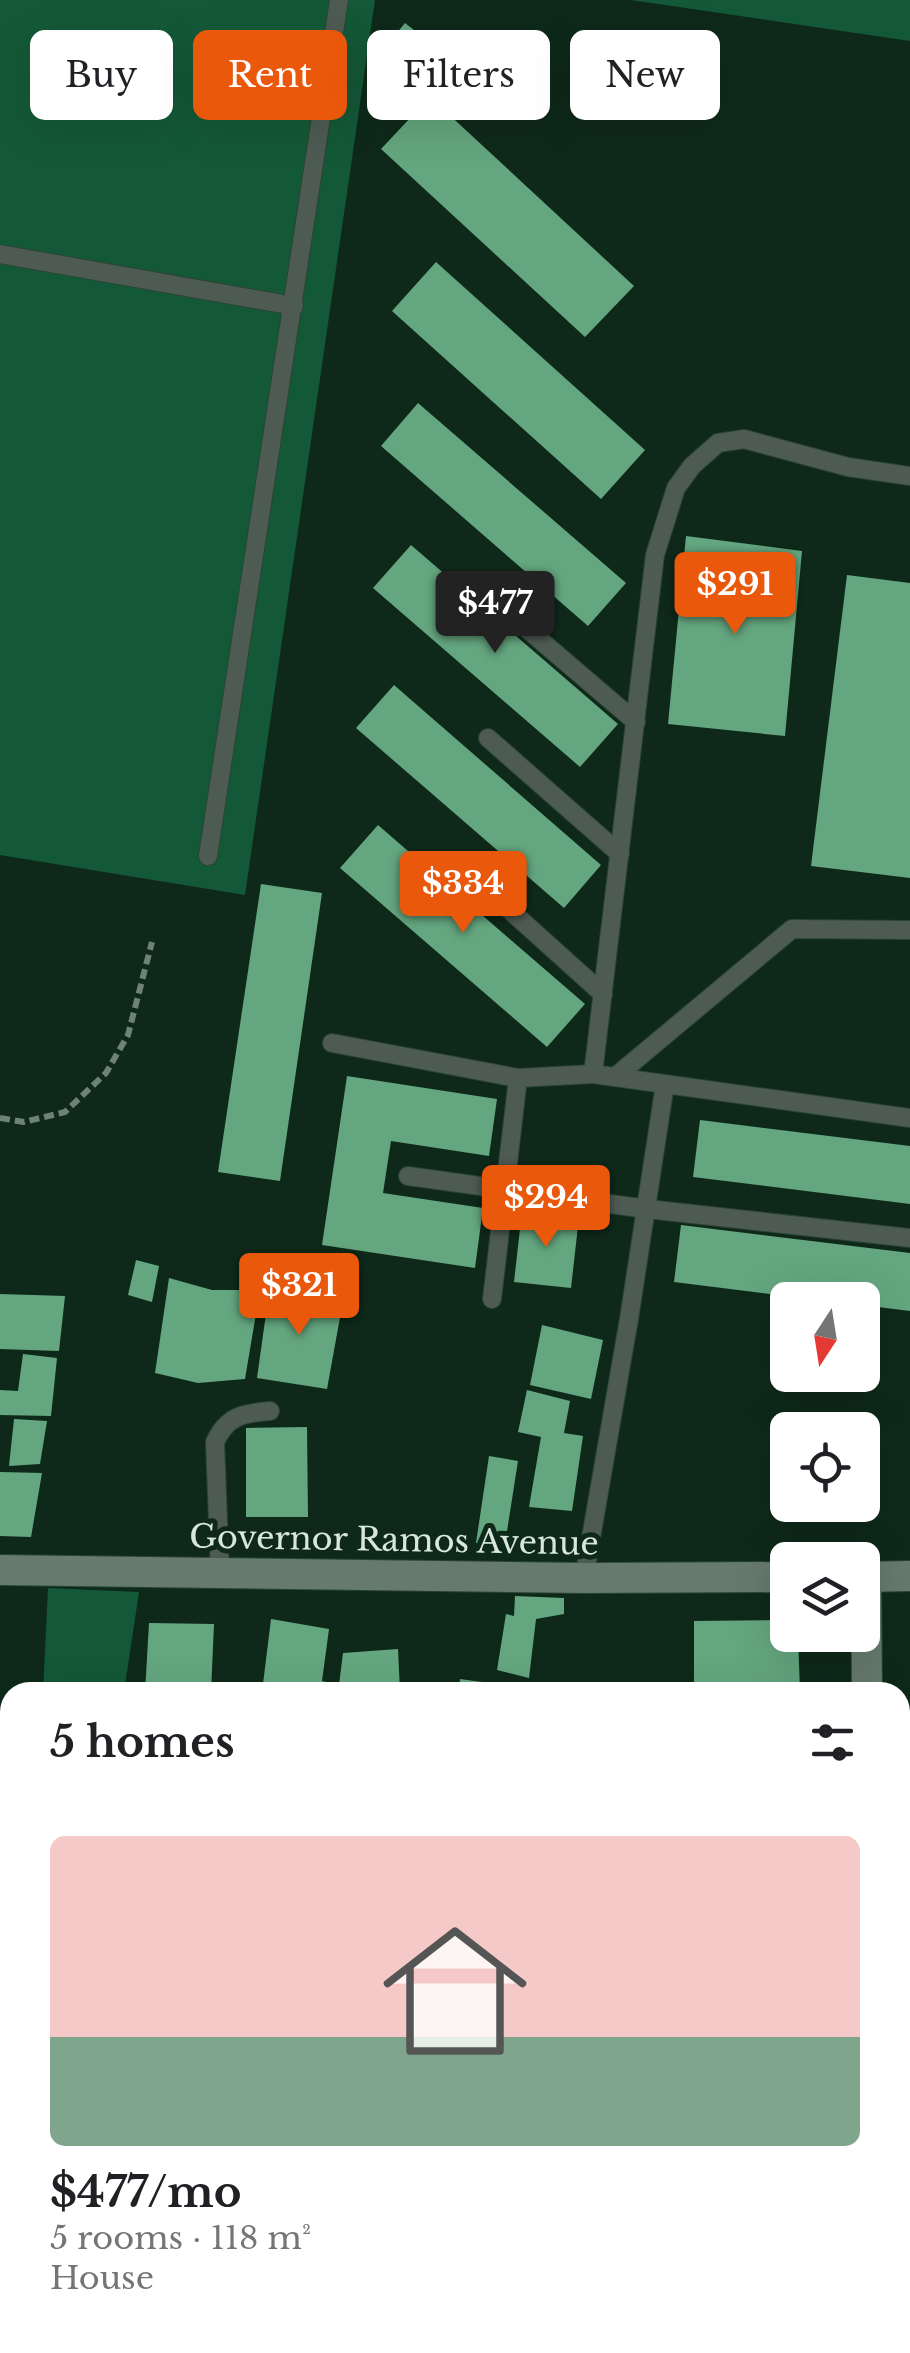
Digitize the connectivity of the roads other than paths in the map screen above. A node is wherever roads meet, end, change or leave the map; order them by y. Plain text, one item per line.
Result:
1 (339, 0) edge
2 (0, 254) edge
3 (294, 306) junction
4 (910, 476) edge
5 (491, 598) dead end
6 (636, 722) junction
7 (488, 738) dead end
8 (620, 854) junction
9 (208, 856) dead end
10 (472, 876) dead end
11 (910, 930) edge
12 (603, 994) junction
13 (332, 1043) dead end
14 (594, 1074) junction
15 (616, 1077) junction
16 (518, 1078) junction
17 (665, 1084) junction
18 (910, 1118) edge
19 (408, 1176) dead end
20 (505, 1190) junction
21 (647, 1209) junction
22 (910, 1238) edge
23 (492, 1298) dead end
24 (270, 1411) dead end
25 (0, 1570) edge
26 (220, 1573) junction
27 (910, 1576) edge
28 (770, 1577) edge
29 (880, 1577) edge
30 (584, 1578) junction
31 (866, 1652) edge
32 (867, 1682) edge

1 - 3 lane
2 - 3 lane
3 - 9 lane
4 - 6 lane
5 - 6 lane
6 - 8 lane
7 - 8 lane
8 - 12 lane
10 - 12 lane
11 - 15 lane
12 - 14 lane
13 - 16 lane
14 - 15 lane
14 - 16 lane
15 - 17 lane
16 - 20 lane
17 - 18 lane
17 - 21 lane
19 - 20 lane
20 - 21 lane
20 - 23 lane
21 - 22 lane
21 - 30 lane
24 - 26 lane
25 - 26 main road, Governor Ramos Avenue
26 - 30 main road, Governor Ramos Avenue
27 - 29 main road
28 - 30 main road, Governor Ramos Avenue
31 - 32 main road

